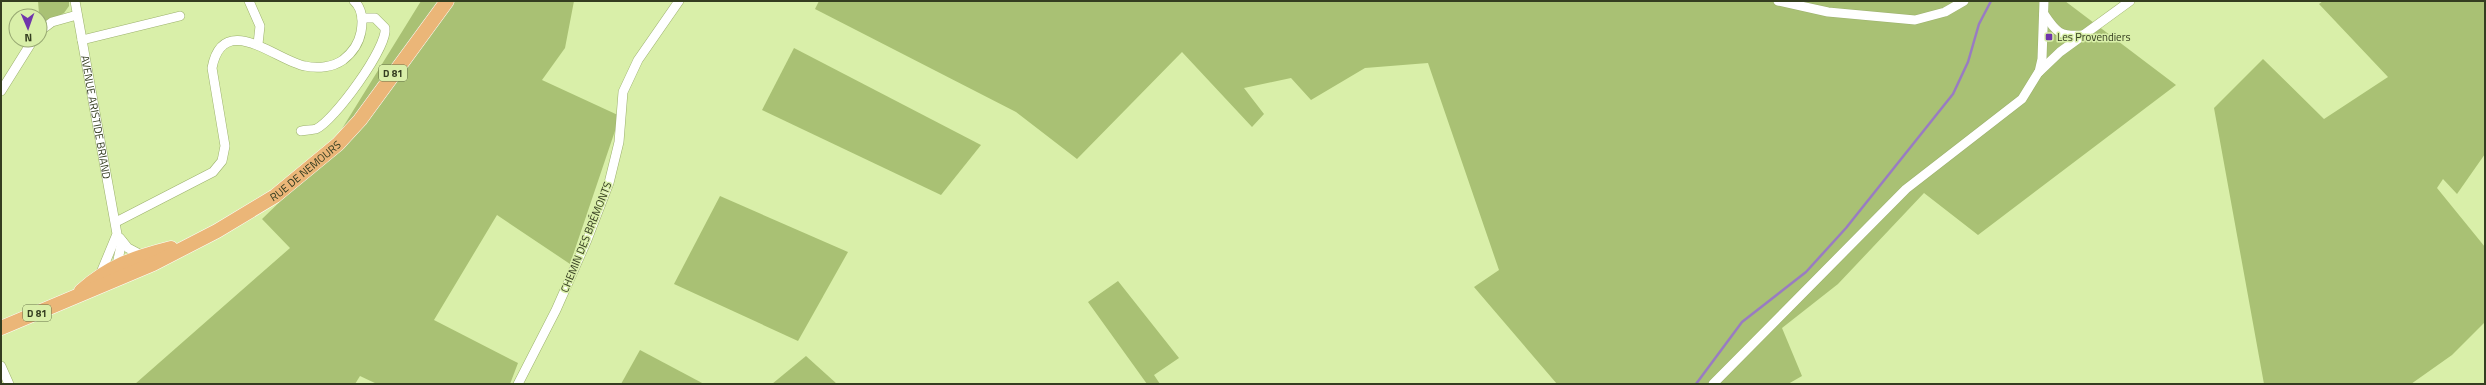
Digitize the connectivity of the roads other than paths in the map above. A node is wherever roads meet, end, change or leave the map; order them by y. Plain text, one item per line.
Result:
1 (75, 1) edge
2 (248, 1) edge
3 (354, 1) edge
4 (447, 1) edge
5 (679, 1) edge
6 (1778, 1) edge
7 (1964, 1) edge
8 (2044, 1) edge
9 (2130, 1) edge
10 (2044, 14) junction
11 (77, 15) junction
12 (180, 16) dead end
13 (362, 18) junction
14 (48, 25) edge
15 (2084, 34) junction
16 (82, 40) junction
17 (258, 44) junction
18 (28, 48) edge
19 (2038, 73) junction
20 (1, 91) edge
21 (301, 131) dead end
22 (116, 222) junction
23 (120, 237) junction
24 (191, 243) junction
25 (143, 256) junction
26 (109, 271) junction
27 (1, 328) edge
28 (1, 366) edge
29 (9, 384) edge
30 (518, 384) edge
31 (1713, 384) edge

1 - 11 street, AVENUE ARISTIDE BRIAND
2 - 17 street
3 - 13 street
4 - 24 main road, RUE DE NEMOURS / D 81
5 - 30 street, CHEMIN DES BRÉMONTS
6 - 7 street
8 - 10 street
9 - 15 street
10 - 15 street
10 - 19 street
11 - 14 street
11 - 16 street, AVENUE ARISTIDE BRIAND
12 - 16 street
13 - 17 street
13 - 21 street
15 - 19 street
16 - 22 street, AVENUE ARISTIDE BRIAND
17 - 22 street
18 - 20 street
19 - 31 street
22 - 23 street, AVENUE ARISTIDE BRIAND
23 - 25 street
23 - 26 street, AVENUE ARISTIDE BRIAND
24 - 25 main road, D 81
24 - 26 main road, RUE DE NEMOURS / D 81
25 - 26 main road, D 81
26 - 27 main road, D 81
28 - 29 street

